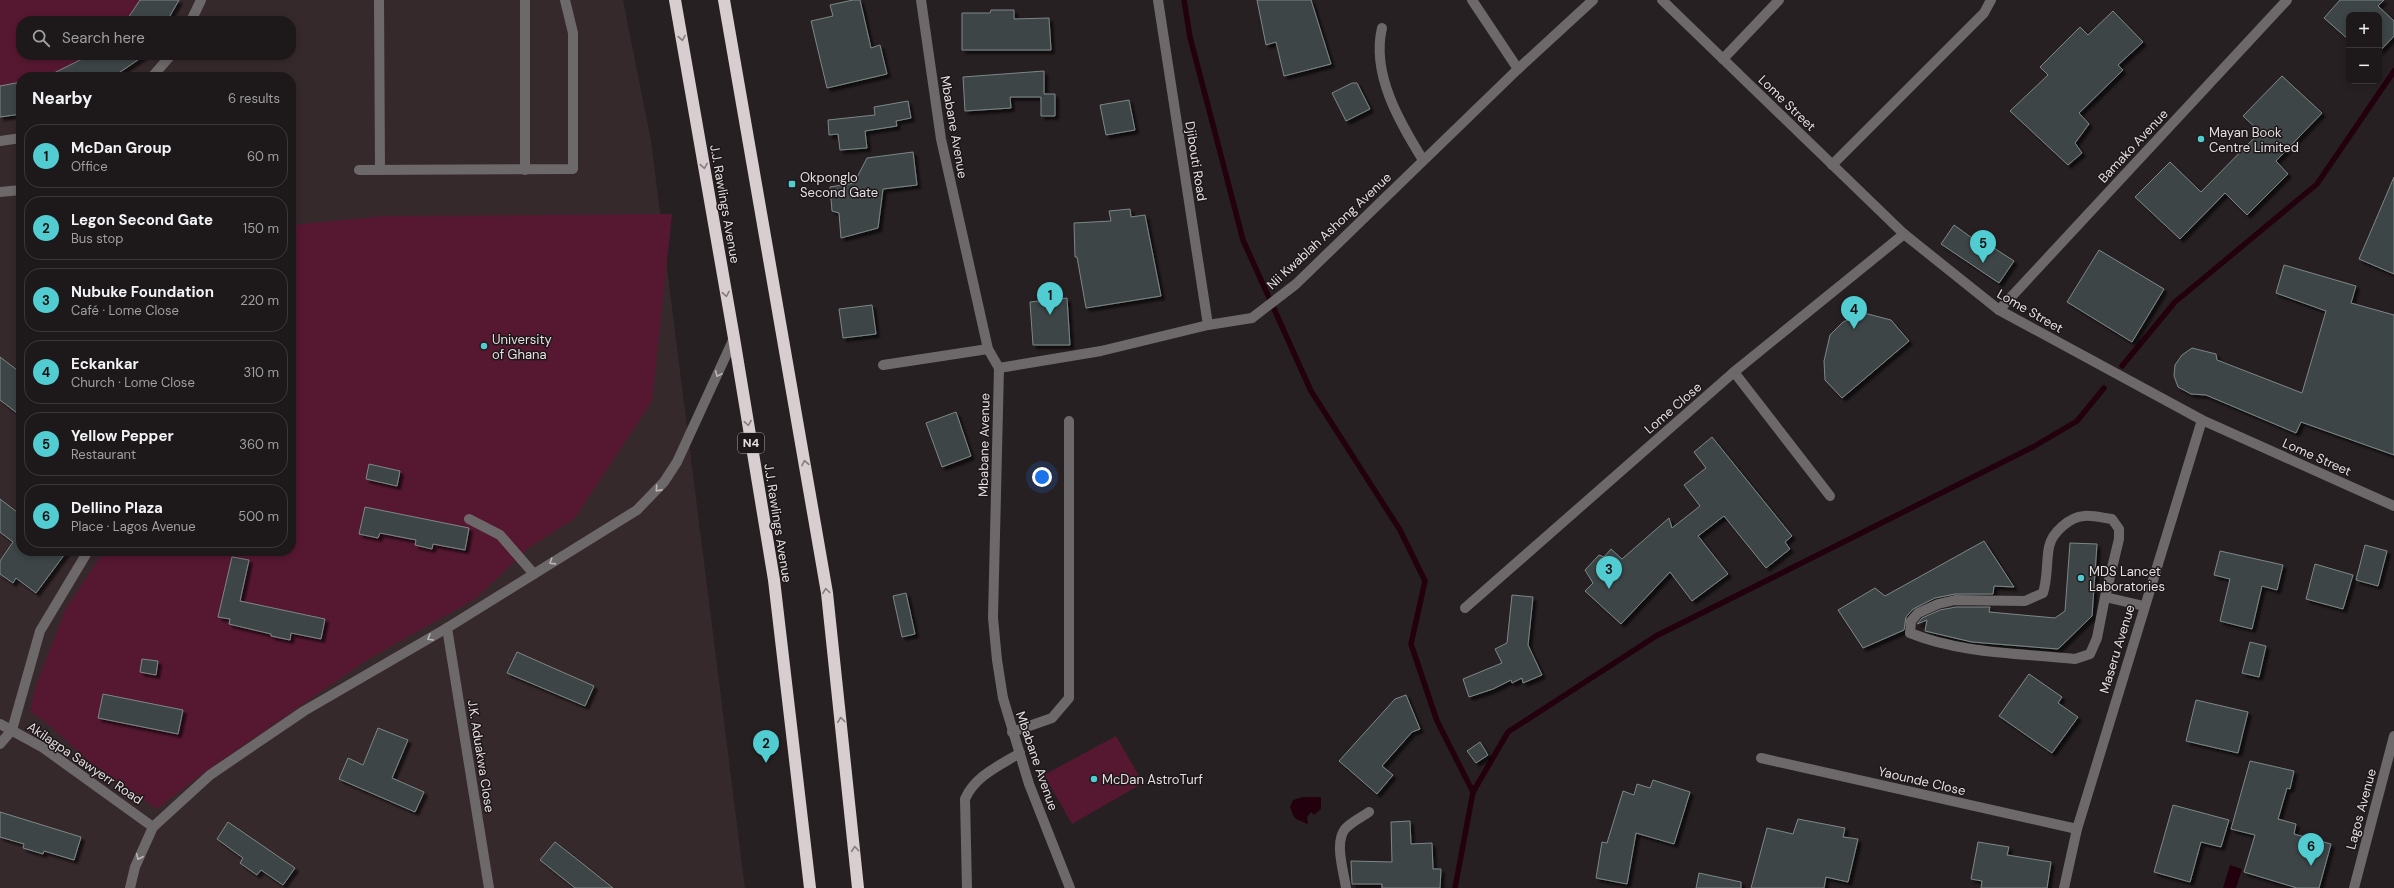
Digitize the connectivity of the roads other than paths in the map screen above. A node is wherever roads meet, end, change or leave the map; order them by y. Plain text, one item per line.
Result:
1 (201, 0) edge
2 (379, 0) edge
3 (524, 0) edge
4 (565, 0) edge
5 (675, 0) edge
6 (724, 0) edge
7 (921, 0) edge
8 (1158, 0) edge
9 (1472, 0) edge
10 (1593, 0) edge
11 (1662, 0) edge
12 (1779, 0) edge
13 (1991, 0) edge
14 (2287, 0) edge
15 (193, 16) edge
16 (1382, 28) dead end
17 (1723, 59) junction
18 (167, 60) edge
19 (1518, 69) junction
20 (156, 72) edge
21 (16, 139) edge
22 (0, 141) edge
23 (1423, 160) junction
24 (1832, 165) junction
25 (359, 170) dead end
26 (380, 170) junction
27 (525, 170) junction
28 (16, 190) edge
29 (0, 192) edge
30 (1904, 234) junction
31 (1999, 310) junction
32 (1208, 326) junction
33 (734, 338) junction
34 (988, 349) junction
35 (883, 366) dead end
36 (999, 368) junction
37 (1734, 372) junction
38 (2202, 420) junction
39 (1069, 421) dead end
40 (1830, 496) dead end
41 (2394, 506) edge
42 (469, 519) dead end
43 (85, 556) edge
44 (534, 574) junction
45 (2105, 597) junction
46 (2144, 606) junction
47 (1465, 608) dead end
48 (447, 628) junction
49 (0, 724) edge
50 (12, 730) junction
51 (1012, 732) junction
52 (2394, 736) edge
53 (0, 744) edge
54 (1020, 753) junction
55 (1761, 758) dead end
56 (1369, 812) dead end
57 (153, 827) junction
58 (2077, 829) junction
59 (130, 888) edge
60 (489, 888) edge
61 (810, 888) edge
62 (858, 888) edge
63 (967, 888) edge
64 (1070, 888) edge
65 (1346, 888) edge
66 (2064, 888) edge
67 (2354, 888) edge

1 - 15 street
2 - 26 street
3 - 27 street
4 - 27 street
5 -> 33 highway, J.J. Rawlings Avenue / N4
62 -> 6 highway
7 - 34 street, Mbabane Avenue
8 - 32 street, Djibouti Road
9 - 19 street
10 - 19 street, Nii Kwablah Ashong Avenue
11 - 17 street, Lome Street
12 - 17 street
13 - 24 street
14 - 31 street, Bamako Avenue
16 - 23 street
17 - 24 street, Lome Street
18 - 20 street
19 - 23 street, Nii Kwablah Ashong Avenue
21 - 22 street
23 - 32 street, Nii Kwablah Ashong Avenue
24 - 30 street, Lome Street
25 - 26 street
26 - 27 street
28 - 29 street
30 - 31 street, Lome Street
30 - 37 street, Lome Close
31 - 38 street, Lome Street
32 - 36 street, Nii Kwablah Ashong Avenue
33 -> 44 street
33 -> 61 highway, J.J. Rawlings Avenue / N4
34 - 35 street
34 - 36 street, Mbabane Avenue
36 - 51 street, Mbabane Avenue
37 - 40 street
37 - 47 street, Lome Close
38 - 41 street, Lome Street
38 - 46 street, Maseru Avenue
39 - 51 street
42 - 44 street
43 - 50 street
44 - 48 street
45 - 45 street
45 - 46 street
46 - 58 street, Maseru Avenue
48 -> 57 street
48 - 60 street, J.K. Aduakwa Close
49 - 50 street, Akilagpa Sawyerr Road
50 - 53 street
50 - 57 street, Akilagpa Sawyerr Road
51 - 54 street, Mbabane Avenue
52 - 67 street, Lagos Avenue
54 - 63 street
54 - 64 street, Mbabane Avenue
55 - 58 street, Yaounde Close
56 - 65 street
57 -> 59 street
58 - 66 street, Maseru Avenue

